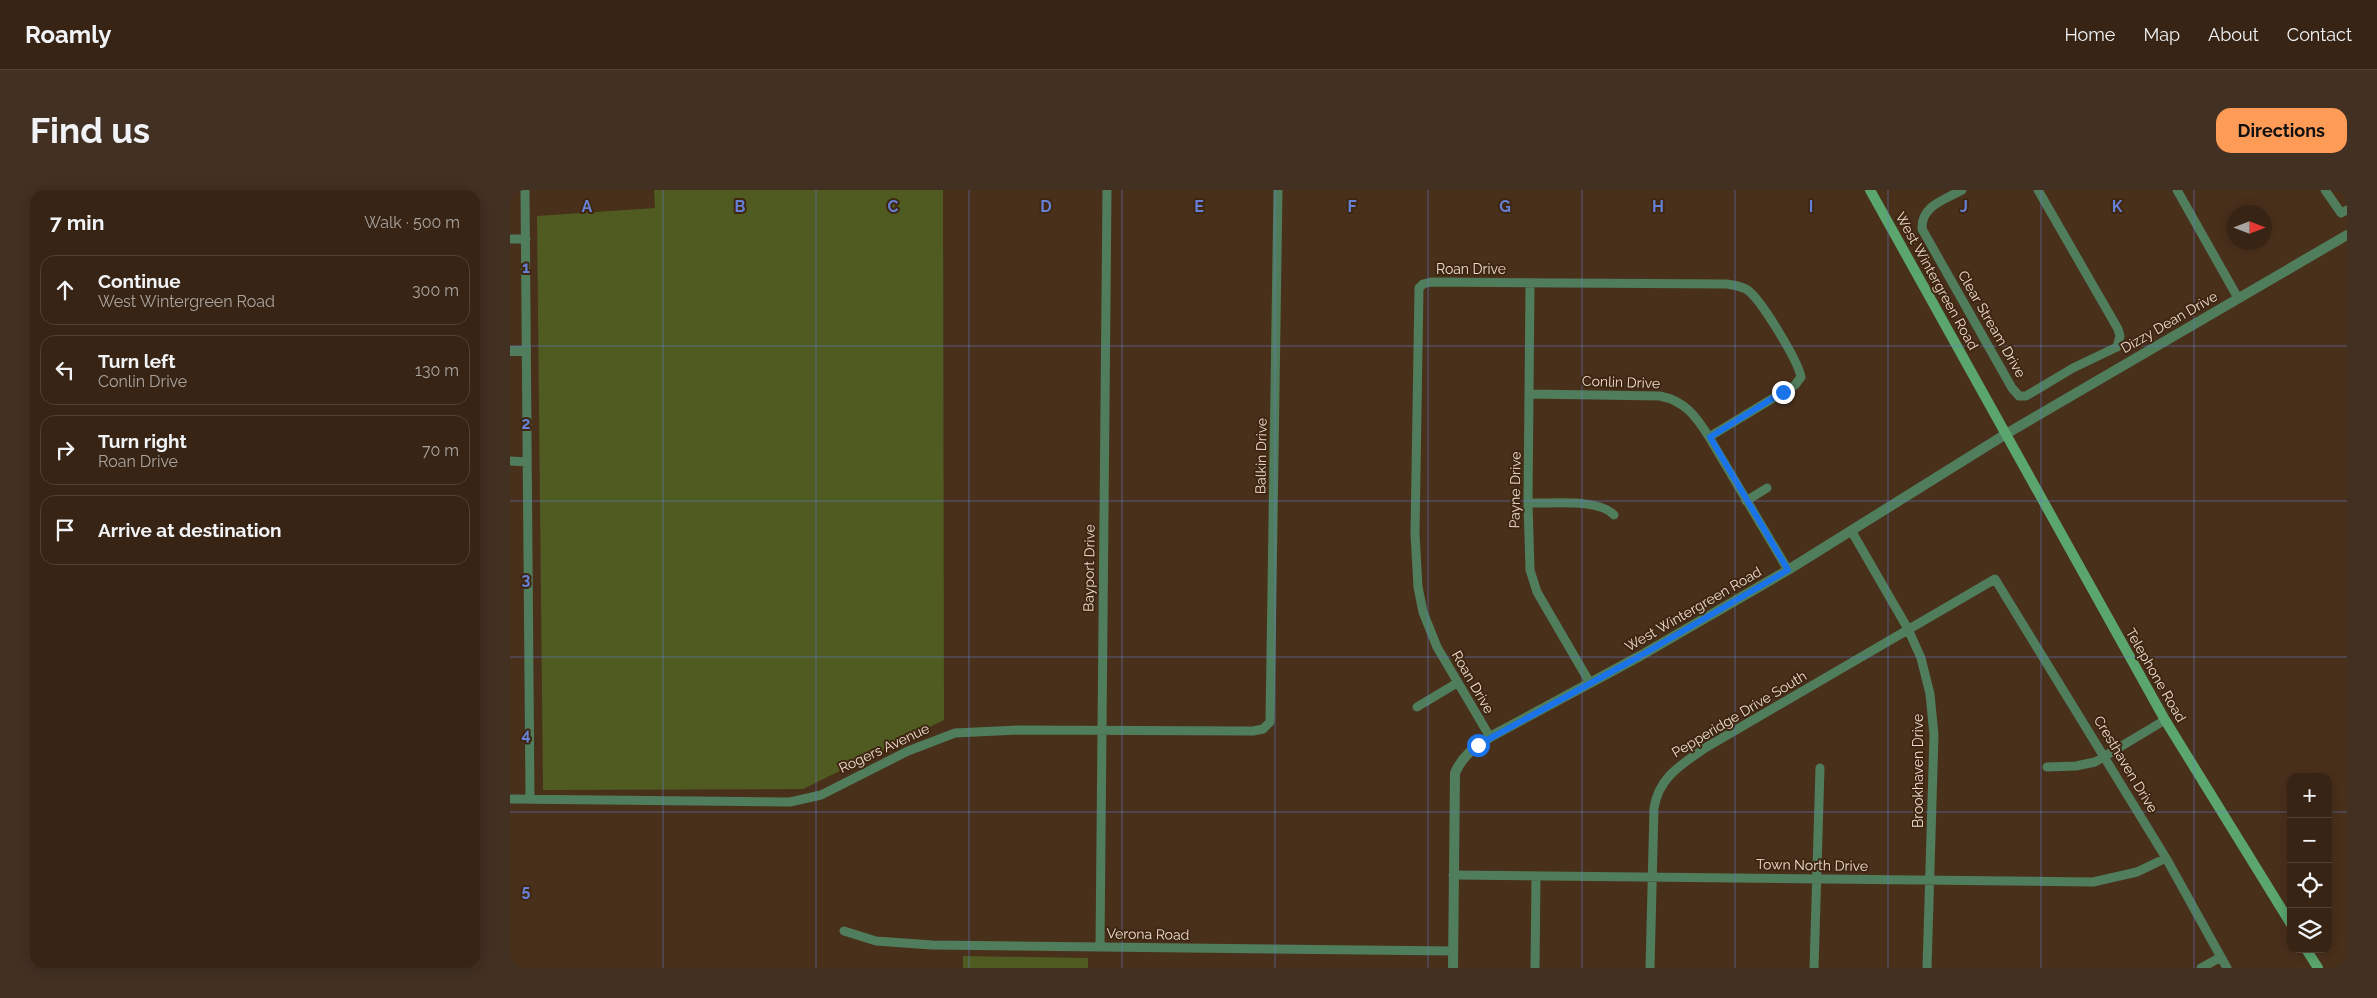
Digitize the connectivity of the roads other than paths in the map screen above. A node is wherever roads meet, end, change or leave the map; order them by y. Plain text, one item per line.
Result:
1 (525, 190) edge
2 (1107, 190) edge
3 (1278, 190) edge
4 (1870, 190) edge
5 (1962, 190) edge
6 (2038, 190) edge
7 (2177, 190) edge
8 (2325, 190) edge
9 (2344, 212) edge
10 (2347, 235) edge
11 (526, 238) junction
12 (510, 239) edge
13 (1530, 283) junction
14 (2238, 298) junction
15 (510, 351) edge
16 (526, 351) junction
17 (1530, 394) junction
18 (2006, 434) junction
19 (1710, 437) junction
20 (510, 461) edge
21 (527, 462) junction
22 (1767, 488) dead end
23 (1746, 501) junction
24 (1528, 503) junction
25 (1614, 515) dead end
26 (1852, 532) junction
27 (1788, 570) junction
28 (1995, 578) joint
29 (1908, 629) junction
30 (1457, 683) junction
31 (1590, 683) junction
32 (1417, 707) dead end
33 (2166, 720) junction
34 (1270, 722) joint
35 (1101, 732) junction
36 (1490, 737) junction
37 (2105, 756) junction
38 (2047, 767) dead end
39 (1820, 768) dead end
40 (510, 799) edge
41 (530, 799) junction
42 (2166, 858) junction
43 (1453, 874) junction
44 (1536, 876) junction
45 (1652, 877) junction
46 (1818, 879) junction
47 (1930, 880) junction
48 (2287, 917) edge
49 (844, 931) dead end
50 (1100, 947) junction
51 (1453, 951) junction
52 (2309, 953) edge
53 (2221, 958) junction
54 (1453, 968) edge
55 (1535, 968) edge
56 (1650, 968) edge
57 (1814, 968) edge
58 (1927, 968) edge
59 (2201, 968) edge
60 (2227, 968) edge
61 (2318, 968) edge

1 - 11 street
2 - 35 street, Bayport Drive
3 - 34 street, Balkin Drive
4 - 18 main road, West Wintergreen Road
5 - 6 street, Clear Stream Drive
7 - 14 street
8 - 9 street
10 - 14 street, Dizzy Dean Drive
11 - 12 street
11 - 16 street
13 - 17 street, Payne Drive
13 - 19 street, Roan Drive
13 - 30 street, Roan Drive
14 - 18 street, Dizzy Dean Drive
15 - 16 street
16 - 21 street
17 - 19 street, Conlin Drive
17 - 24 street, Payne Drive
18 - 26 street, West Wintergreen Road
18 - 33 main road, Telephone Road
19 - 23 street, Conlin Drive
20 - 21 street
21 - 41 street
22 - 23 street
23 - 27 street, Conlin Drive
24 - 25 street
24 - 31 street, Payne Drive
26 - 27 street, West Wintergreen Road
26 - 29 street, Brookhaven Drive
27 - 31 street, West Wintergreen Road
28 - 29 street, Pepperidge Drive South
28 - 37 street, Cresthaven Drive
29 - 45 street, Pepperidge Drive South
29 - 47 street, Brookhaven Drive
30 - 32 street
30 - 36 street, Roan Drive
31 - 36 street, West Wintergreen Road
33 - 37 street
33 - 48 main road, Telephone Road
34 - 35 street, Rogers Avenue
35 - 41 street, Rogers Avenue
35 - 50 street, Bayport Drive
36 - 43 street, West Wintergreen Road
37 - 38 street
37 - 42 street, Cresthaven Drive
39 - 46 street
40 - 41 street, Rogers Avenue
42 - 47 street, Town North Drive
42 - 53 street, Cresthaven Drive
43 - 44 street, Town North Drive
43 - 51 street, West Wintergreen Road
44 - 45 street, Town North Drive
44 - 55 street
45 - 46 street, Town North Drive
45 - 56 street, Pepperidge Drive South
46 - 47 street, Town North Drive
46 - 57 street
47 - 58 street, Brookhaven Drive
49 - 50 street, Verona Road
50 - 51 street, Verona Road
51 - 54 street, West Wintergreen Road
52 - 61 main road
53 - 59 street
53 - 60 street, Cresthaven Drive

